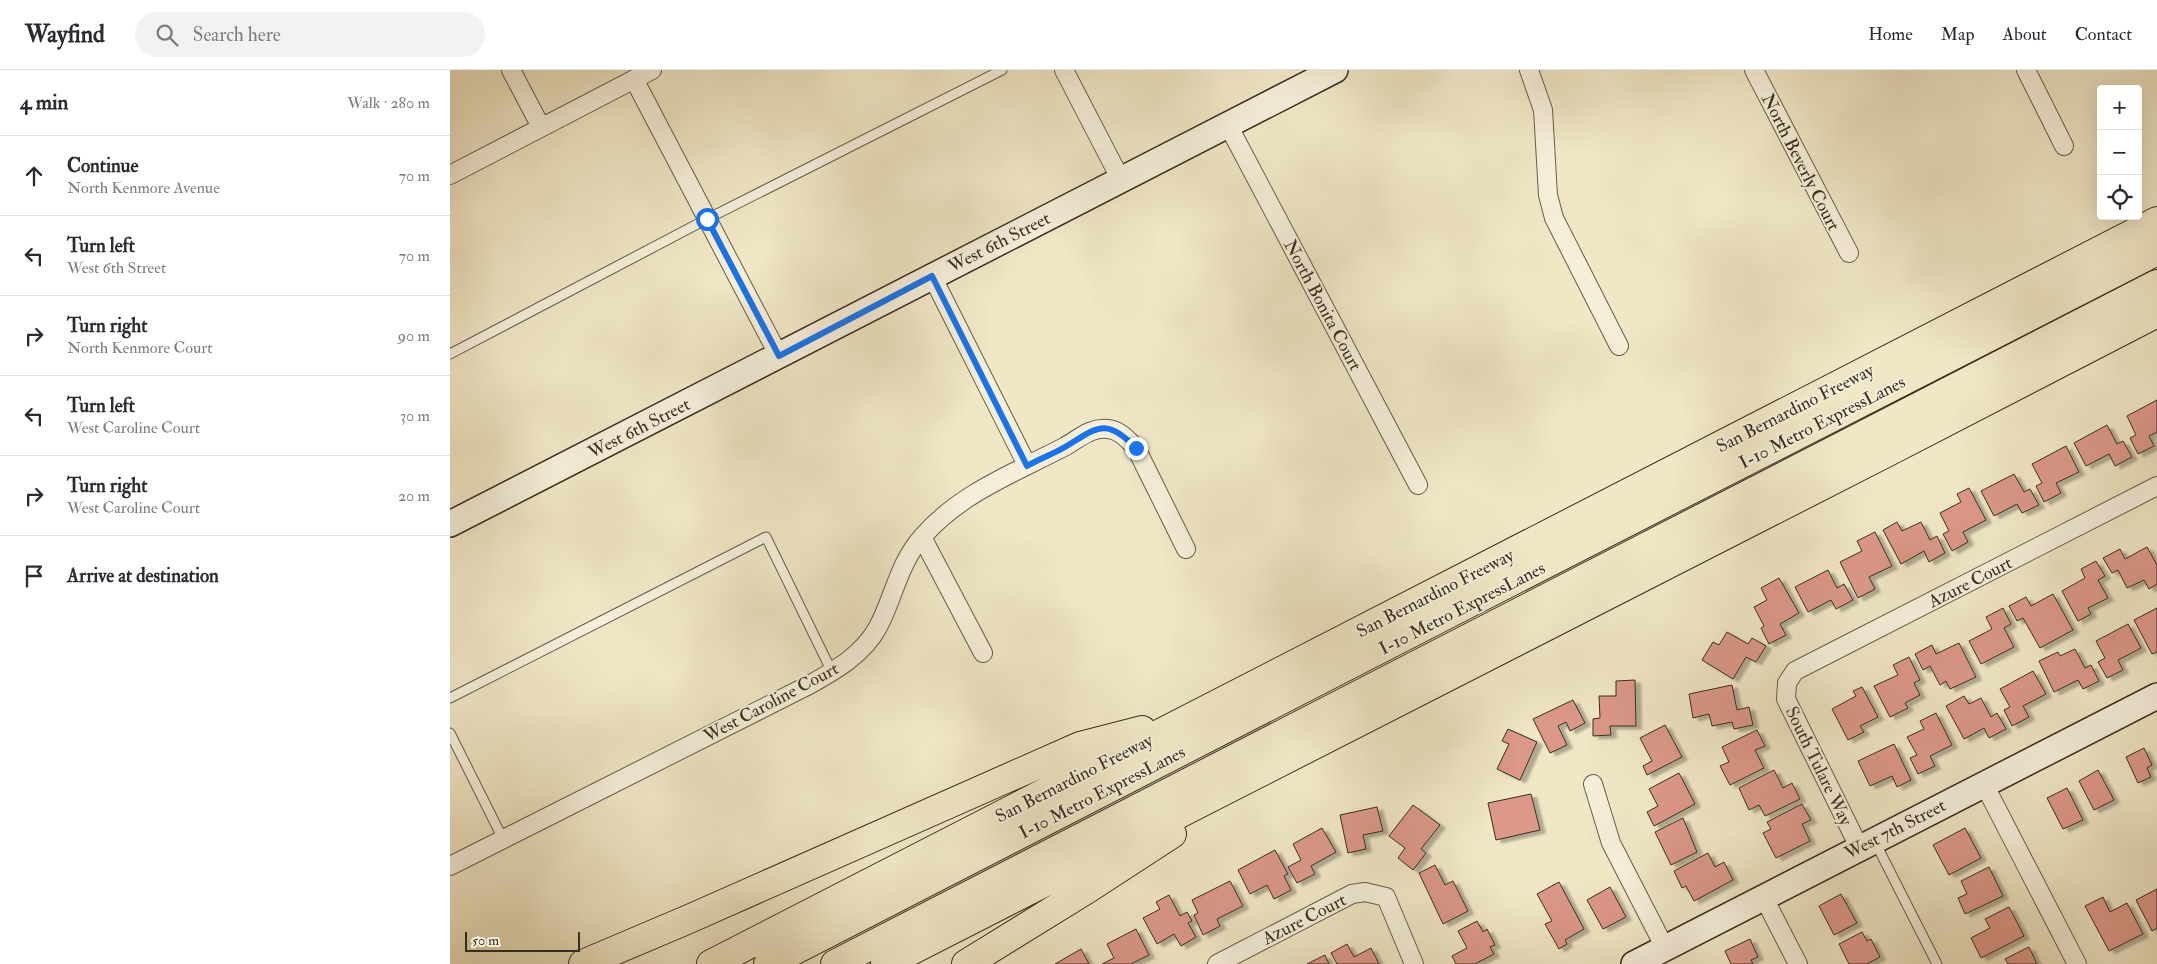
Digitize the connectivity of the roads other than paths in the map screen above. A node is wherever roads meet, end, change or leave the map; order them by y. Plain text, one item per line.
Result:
1 (511, 70) edge
2 (652, 70) edge
3 (1002, 70) edge
4 (1064, 70) edge
5 (1335, 70) edge
6 (1529, 70) edge
7 (1754, 70) edge
8 (2026, 70) edge
9 (634, 79) junction
10 (1228, 125) junction
11 (541, 127) junction
12 (2064, 146) dead end
13 (450, 175) edge
14 (1121, 180) junction
15 (707, 219) junction
16 (2157, 221) edge
17 (2157, 251) edge
18 (1849, 253) dead end
19 (932, 276) junction
20 (2157, 284) edge
21 (2157, 312) edge
22 (1619, 346) dead end
23 (450, 354) edge
24 (779, 356) junction
25 (1027, 466) junction
26 (1418, 485) dead end
27 (2157, 486) edge
28 (450, 524) edge
29 (922, 537) junction
30 (1186, 549) dead end
31 (983, 652) dead end
32 (832, 672) junction
33 (1788, 683) joint
34 (2157, 696) edge
35 (450, 698) edge
36 (1194, 716) junction
37 (450, 733) edge
38 (1287, 758) junction
39 (1593, 784) dead end
40 (1984, 784) junction
41 (503, 838) junction
42 (1866, 844) junction
43 (450, 866) edge
44 (1764, 898) junction
45 (1665, 952) junction
46 (583, 964) edge
47 (711, 964) edge
48 (768, 964) edge
49 (835, 964) edge
50 (885, 964) edge
51 (966, 964) edge
52 (1217, 964) edge
53 (1414, 964) edge
54 (1634, 964) edge
55 (1798, 964) edge
56 (1938, 964) edge
57 (2077, 964) edge

1 - 11 street
2 - 9 street
3 - 15 lane
4 - 14 street
5 - 10 street, West 6th Street
6 - 22 street
7 - 18 street, North Beverly Court
8 - 12 street
9 - 11 street
9 - 15 street
10 - 14 street, West 6th Street
10 - 26 street, North Bonita Court
11 - 13 street
14 - 19 street, West 6th Street
15 - 23 lane
15 - 24 street
16 - 36 highway, San Bernardino Freeway
17 - 48 highway, I-10 Metro ExpressLanes
19 - 24 street, West 6th Street
19 - 25 street
20 - 49 highway, I-10 Metro ExpressLanes
21 - 38 highway
24 - 28 street, West 6th Street
25 - 29 street, West Caroline Court
25 - 30 street, West Caroline Court
27 - 33 street, Azure Court
29 - 31 street
29 - 32 street, West Caroline Court
32 - 35 lane
32 - 41 street, West Caroline Court
33 - 42 street, South Tulare Way
34 - 40 street, West 7th Street
36 - 46 highway
36 - 47 highway, San Bernardino Freeway
37 - 41 lane
38 - 50 highway
38 - 51 highway
39 - 45 street
40 - 42 street, West 7th Street
40 - 57 street
41 - 43 street, West Caroline Court
42 - 44 street, West 7th Street
42 - 56 lane
44 - 45 street, West 7th Street
44 - 55 street
45 - 54 street, West 7th Street
52 - 53 street, Azure Court

